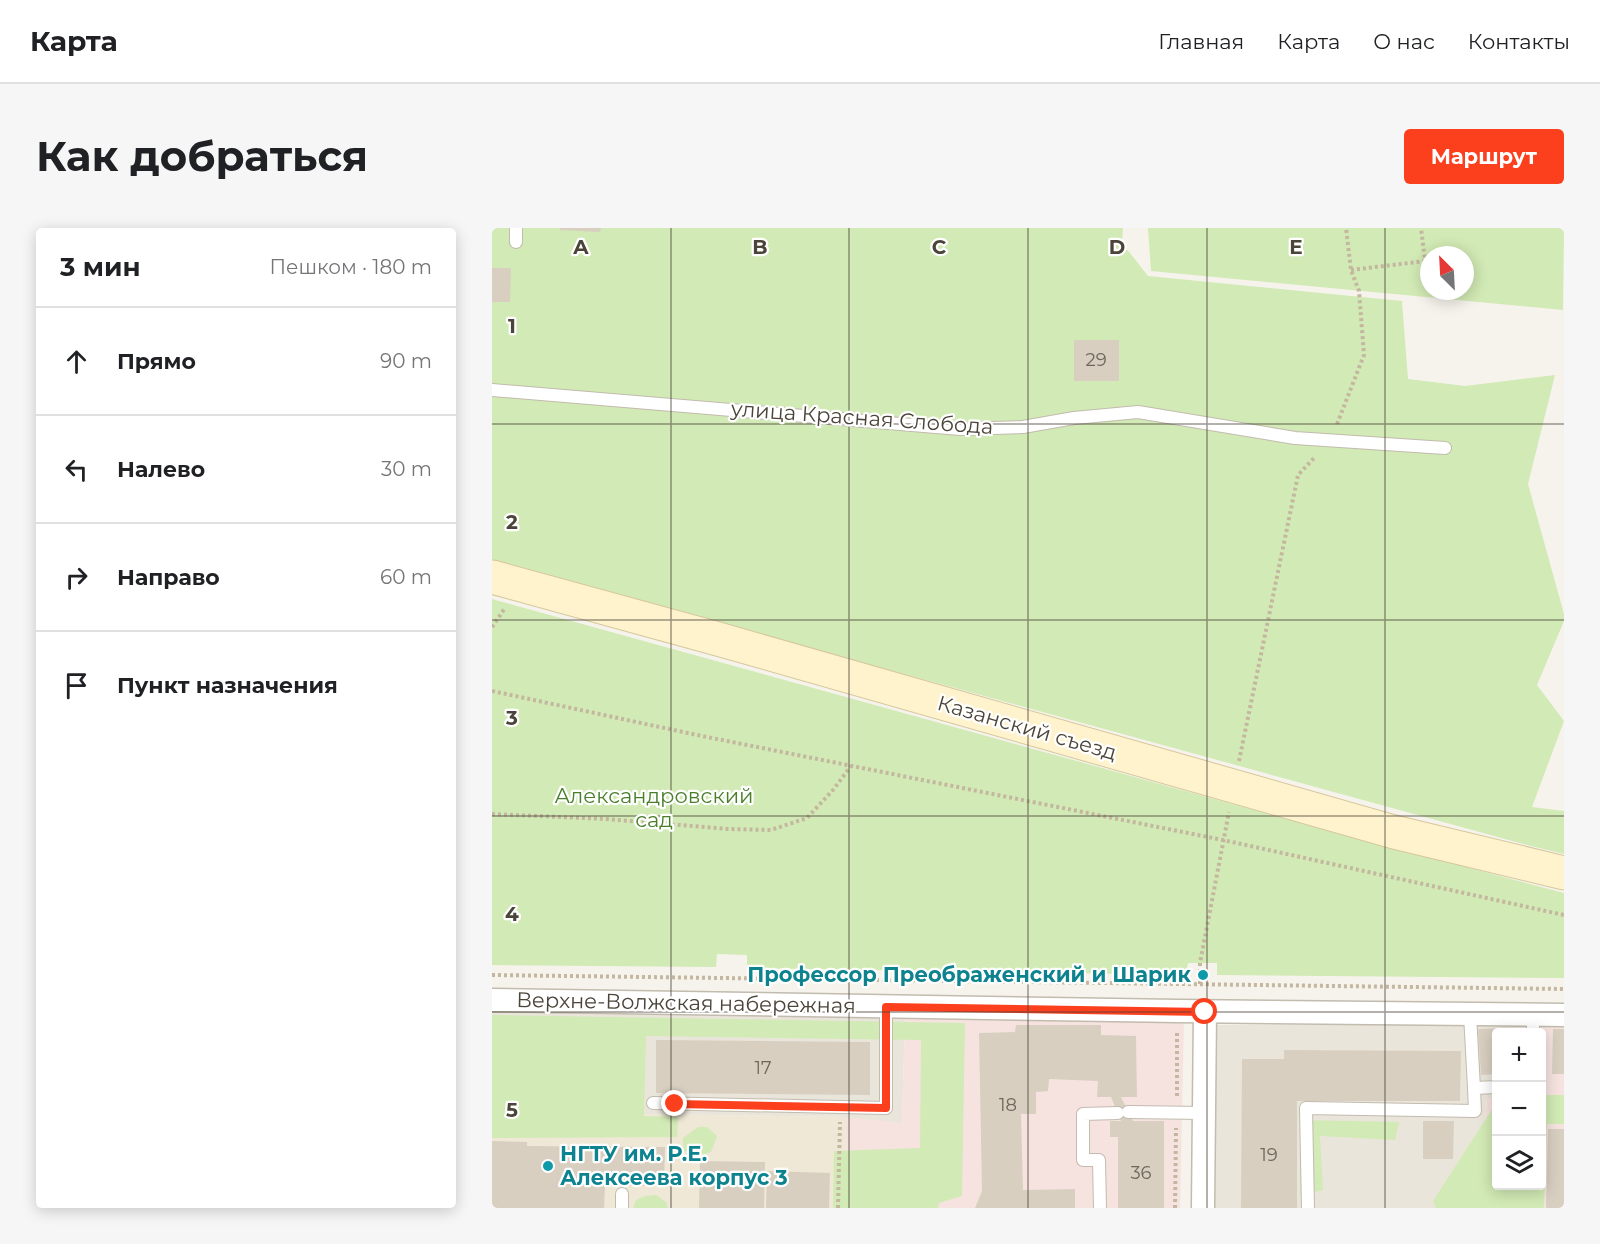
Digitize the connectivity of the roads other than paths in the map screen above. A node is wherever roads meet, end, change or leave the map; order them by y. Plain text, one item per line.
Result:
1 (516, 228) edge
2 (516, 242) dead end
3 (492, 390) edge
4 (1445, 448) dead end
5 (492, 577) edge
6 (1564, 873) edge
7 (492, 1000) edge
8 (886, 1007) junction
9 (1205, 1012) junction
10 (1470, 1014) junction
11 (1564, 1015) edge
12 (1533, 1024) edge
13 (1492, 1087) edge
14 (1474, 1088) junction
15 (653, 1103) dead end
16 (1205, 1113) junction
17 (622, 1194) dead end
18 (622, 1208) edge
19 (1100, 1208) edge
20 (1203, 1208) edge
21 (1308, 1208) edge

1 - 2 lane
3 - 4 lane, улица Красная Слобода
5 - 6 main road, Казанский съезд
7 - 8 street, Верхне-Волжская набережная
8 - 9 street, Верхне-Волжская набережная
8 - 15 lane
9 - 10 street, Верхне-Волжская набережная
9 - 16 street
10 - 12 street, Верхне-Волжская набережная
10 - 14 lane
11 - 12 street, Верхне-Волжская набережная
13 - 14 lane
14 - 21 lane
16 - 19 lane
16 - 20 street
17 - 18 lane

